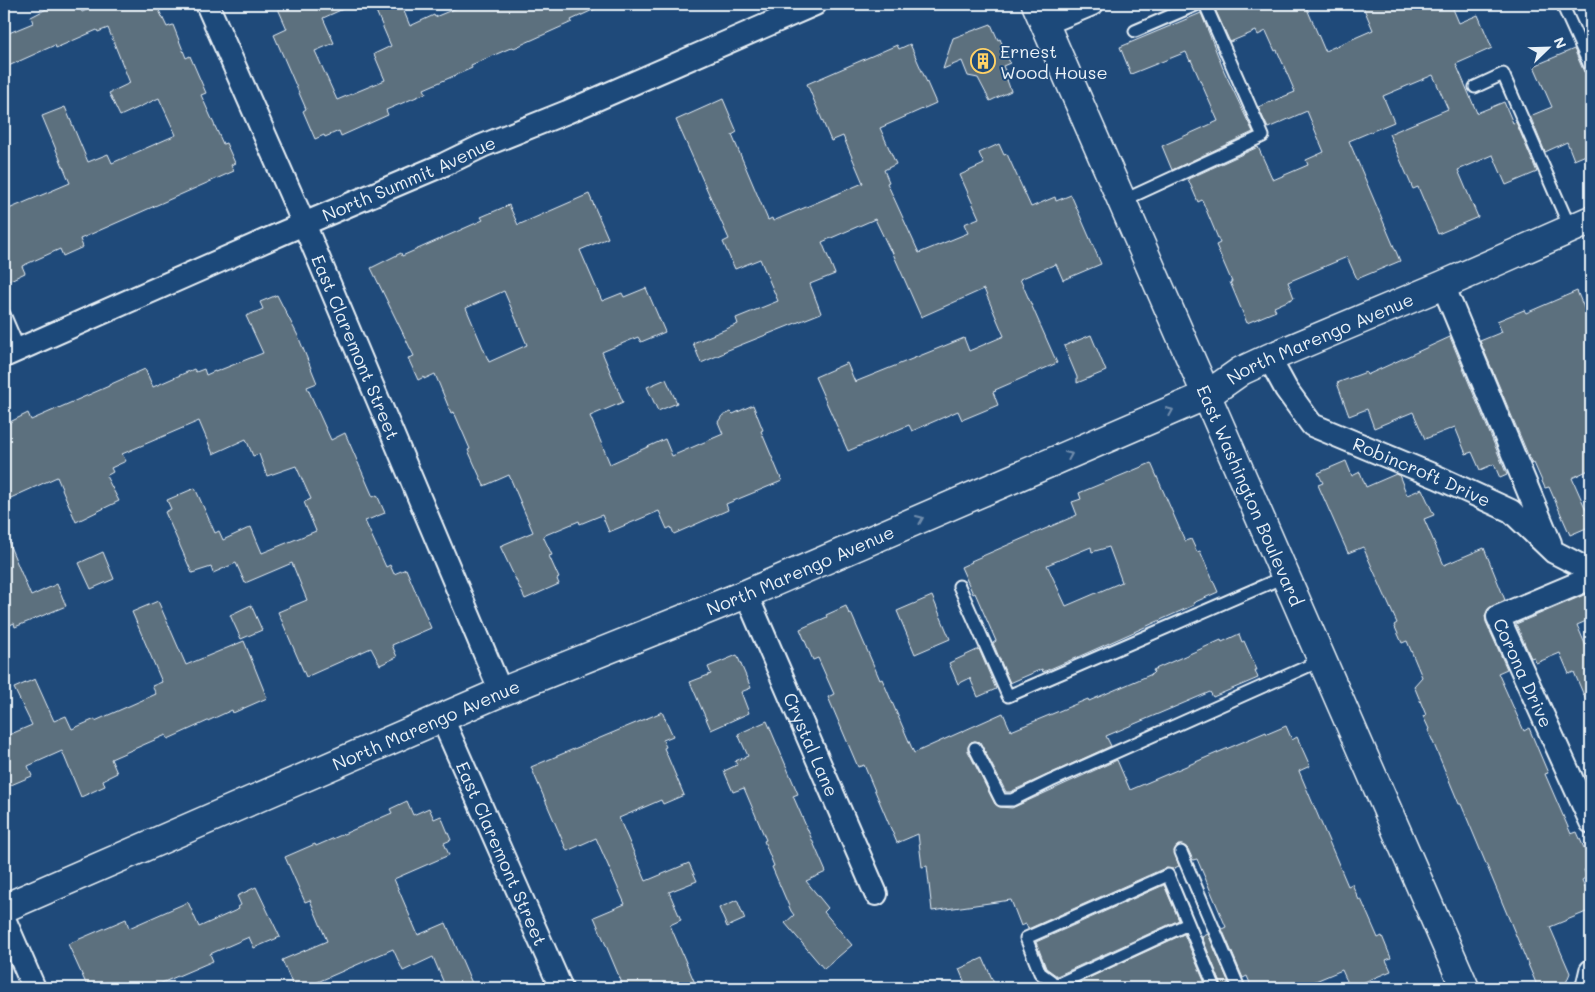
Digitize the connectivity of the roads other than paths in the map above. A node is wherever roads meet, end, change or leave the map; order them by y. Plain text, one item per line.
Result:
1 (207, 4) edge
2 (816, 4) edge
3 (1092, 4) edge
4 (1198, 4) edge
5 (1205, 4) edge
6 (1562, 4) edge
7 (1040, 14) edge
8 (1135, 31) dead end
9 (1591, 68) edge
10 (1475, 87) dead end
11 (1122, 200) junction
12 (1586, 222) edge
13 (304, 224) junction
14 (1444, 285) junction
15 (4, 314) edge
16 (11, 352) edge
17 (1269, 358) junction
18 (1207, 395) junction
19 (1554, 552) junction
20 (1591, 571) edge
21 (1286, 576) junction
22 (1591, 578) edge
23 (959, 586) dead end
24 (746, 594) junction
25 (1322, 660) junction
26 (501, 692) junction
27 (442, 718) junction
28 (975, 748) dead end
29 (1591, 822) edge
30 (1181, 852) dead end
31 (876, 894) dead end
32 (4, 908) edge
33 (4, 918) edge
34 (1188, 924) junction
35 (1591, 971) edge
36 (1054, 987) edge
37 (34, 988) edge
38 (561, 988) edge
39 (1215, 988) edge
40 (1239, 988) edge
41 (1464, 988) edge
42 (1587, 988) edge

1 - 13 street, East Claremont Street
2 - 13 street, North Summit Avenue
3 - 7 street
4 - 8 lane
5 - 11 lane
6 - 9 lane
7 - 11 street, East Washington Boulevard
10 - 12 lane
11 - 18 street, East Washington Boulevard
12 - 14 street, North Marengo Avenue
13 - 16 street, North Summit Avenue
13 - 26 street, East Claremont Street
14 - 17 street, North Marengo Avenue
14 - 19 street
15 - 16 lane
17 - 18 street, North Marengo Avenue
17 - 19 street, Robincroft Drive
18 - 21 street, East Washington Boulevard
24 -> 18 street, North Marengo Avenue
19 - 20 street, Robincroft Drive
21 - 23 lane
21 - 25 street, East Washington Boulevard
22 - 29 street, Corona Drive
24 - 26 street, North Marengo Avenue
24 - 31 street, Crystal Lane
25 - 28 lane
25 - 41 street, East Washington Boulevard
26 - 27 street, North Marengo Avenue
27 - 32 street, North Marengo Avenue
27 - 38 street, East Claremont Street
30 - 40 lane
33 - 37 street
34 - 36 lane
34 - 36 lane
34 - 39 lane
35 - 42 street

